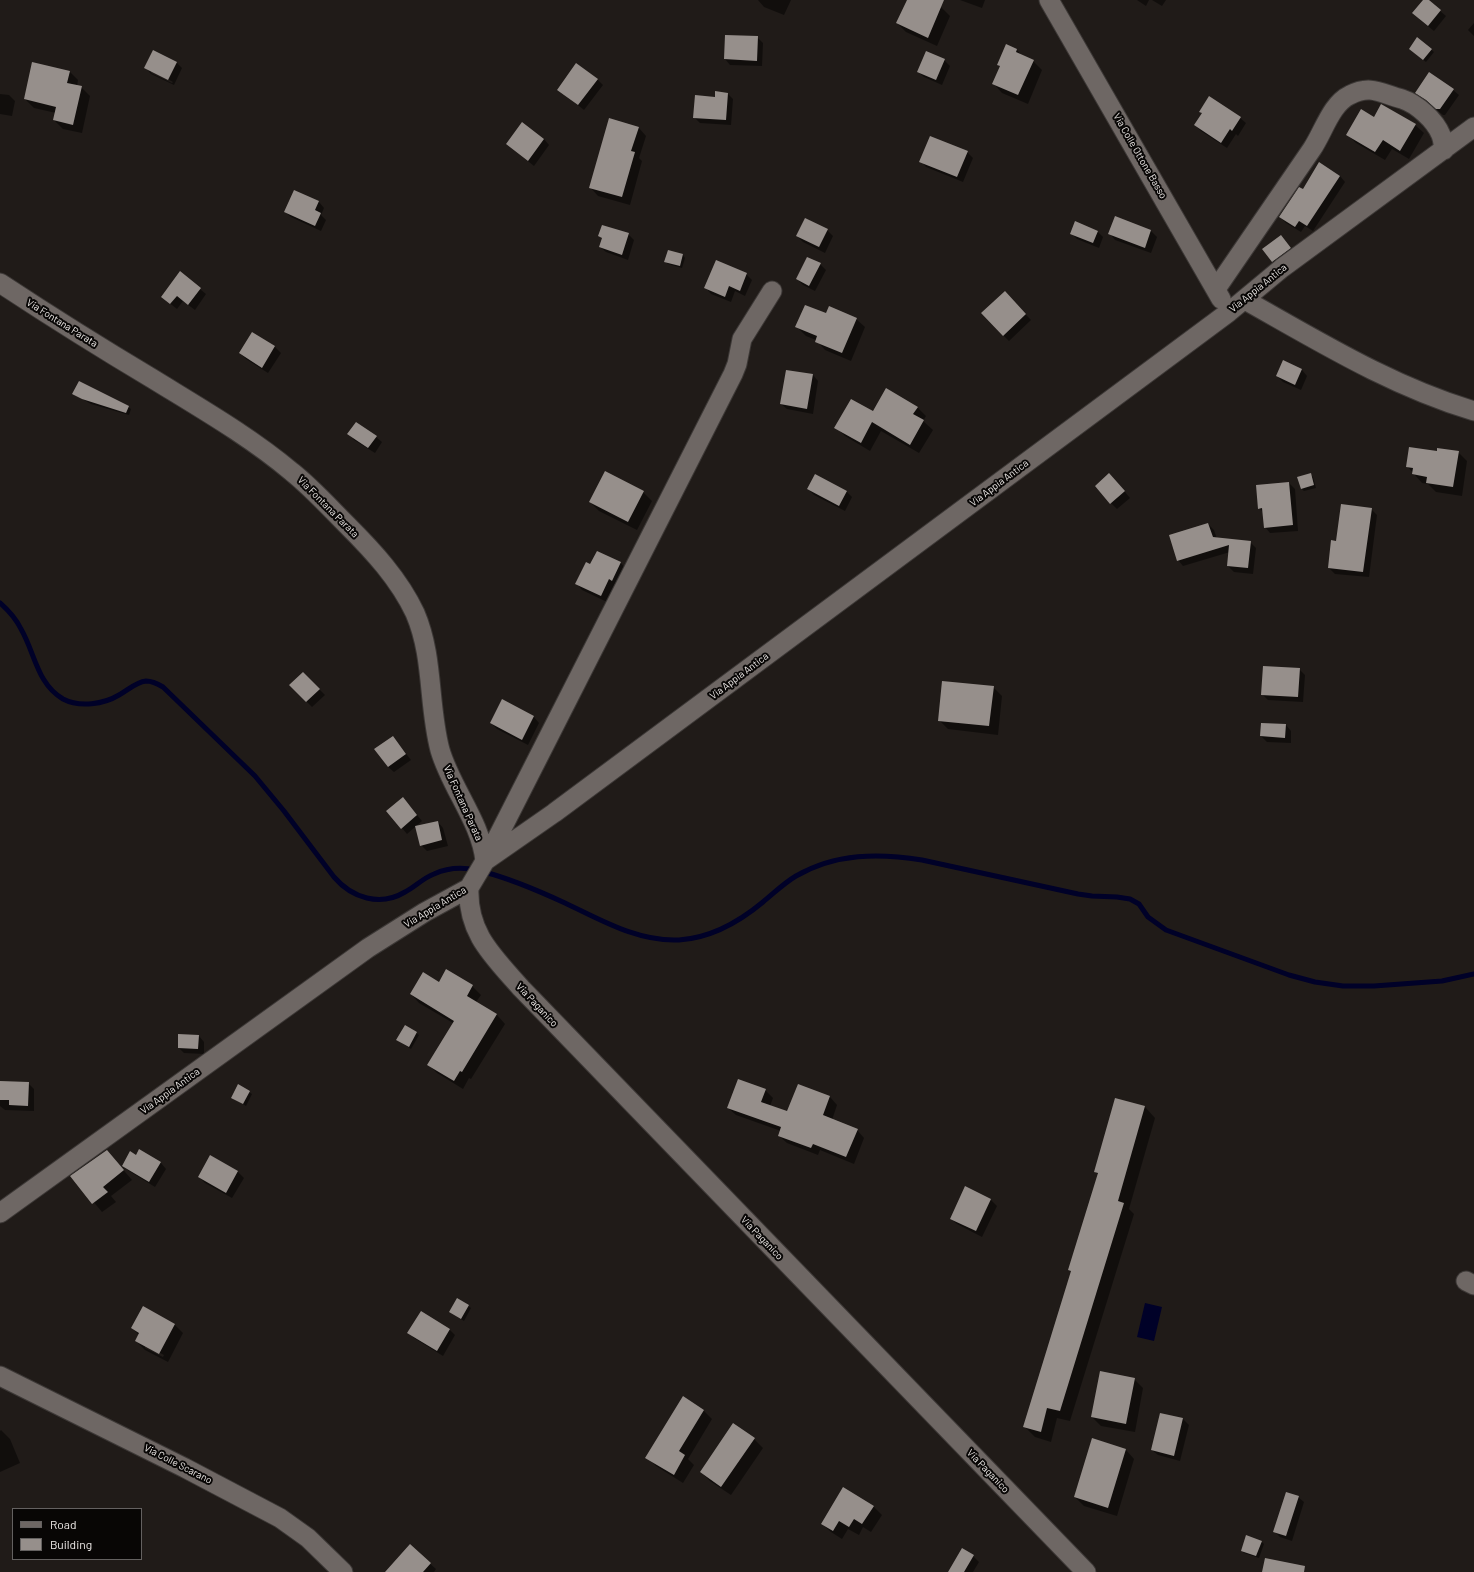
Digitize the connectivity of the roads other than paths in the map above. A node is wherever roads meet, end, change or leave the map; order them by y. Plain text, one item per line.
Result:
1 (1049, 0) edge
2 (1474, 127) edge
3 (1444, 150) junction
4 (0, 283) edge
5 (1216, 289) junction
6 (772, 290) dead end
7 (1245, 300) junction
8 (1229, 312) junction
9 (1474, 411) edge
10 (512, 810) junction
11 (534, 828) junction
12 (486, 861) junction
13 (469, 888) junction
14 (0, 1213) edge
15 (0, 1376) edge
16 (343, 1572) edge
17 (1086, 1572) edge

1 - 5 street, Via Colle Ottone Basso
2 - 3 street, Via Appia Antica
3 - 5 street
3 - 7 street, Via Appia Antica
4 - 12 street, Via Fontana Parata
5 - 8 street, Via Colle Ottone Basso
6 - 10 street
7 - 8 street, Via Appia Antica
7 - 9 street
8 - 11 street, Via Appia Antica
10 - 11 street
10 - 12 street
11 - 12 street, Via Appia Antica
12 - 13 street, Via Appia Antica
13 - 14 street, Via Appia Antica
13 - 17 street, Via Paganico
15 - 16 street, Via Colle Scarano

